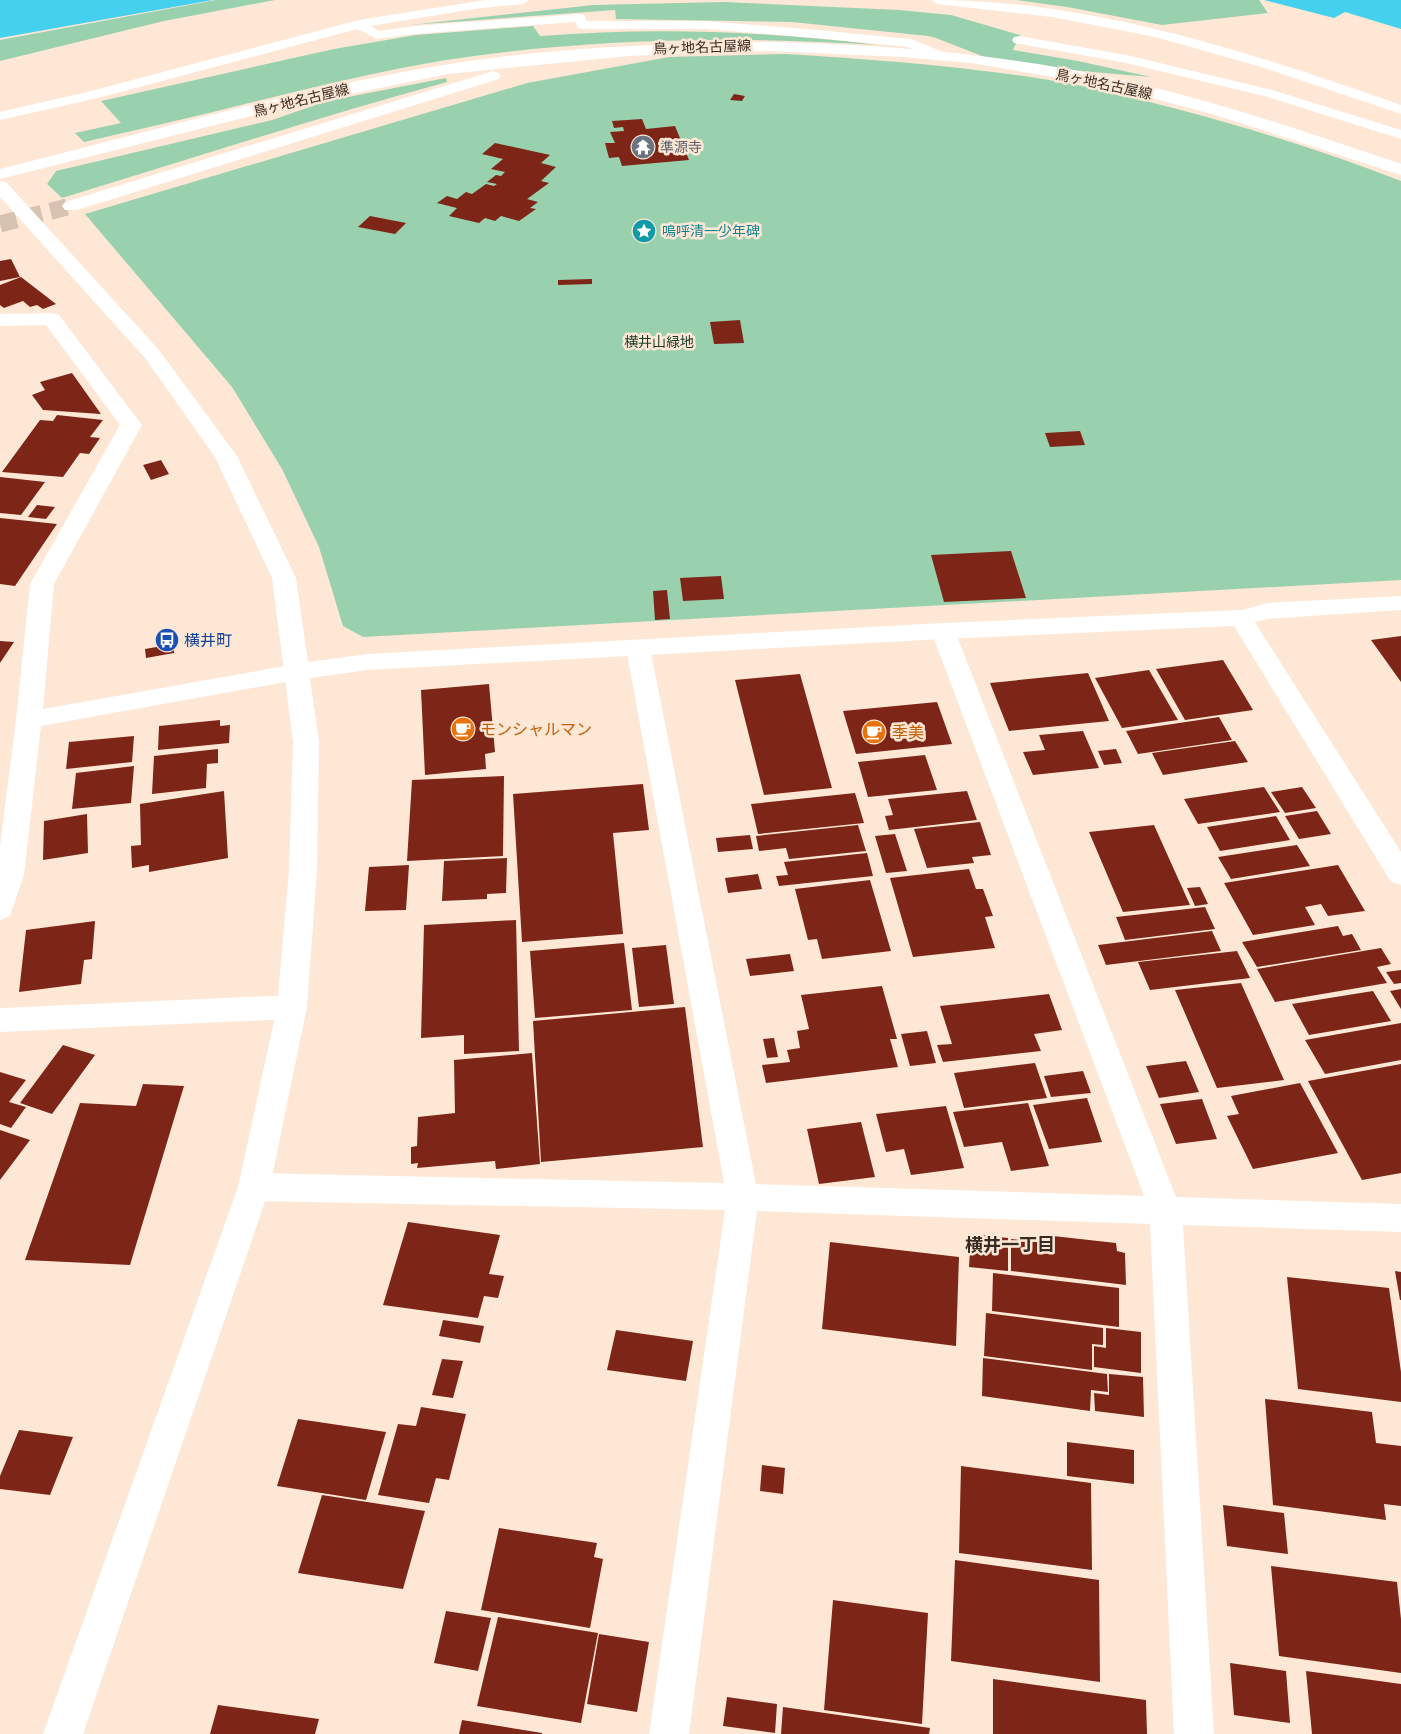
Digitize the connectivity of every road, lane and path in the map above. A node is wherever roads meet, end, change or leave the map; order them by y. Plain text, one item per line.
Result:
1 (522, 0) edge
2 (937, 0) edge
3 (359, 24) junction
4 (1019, 40) dead end
5 (551, 58) junction
6 (943, 58) junction
7 (1401, 110) edge
8 (0, 116) edge
9 (1401, 135) edge
10 (1401, 170) edge
11 (0, 174) edge
12 (0, 186) edge
13 (70, 206) tunnel mouth
14 (0, 320) edge
15 (1401, 603) edge
16 (1241, 618) junction
17 (943, 631) junction
18 (638, 648) junction
19 (297, 672) junction
20 (29, 720) junction
21 (1401, 874) edge
22 (0, 909) edge
23 (292, 1007) junction
24 (0, 1020) edge
25 (254, 1187) junction
26 (743, 1198) junction
27 (1166, 1212) junction
28 (1401, 1218) edge
29 (63, 1734) edge
30 (669, 1734) edge
31 (1194, 1734) edge

1 - 3 lane
2 - 7 lane
3 - 6 lane
3 - 8 lane
4 - 9 lane
5 - 6 street, 鳥ヶ地名古屋線
5 - 11 street, 鳥ヶ地名古屋線
5 - 13 street
6 - 10 street, 鳥ヶ地名古屋線
12 - 19 street
14 - 20 street
15 - 16 street
16 - 17 street
16 - 21 street
17 - 18 street
17 - 27 street
18 - 19 street
18 - 26 street
19 - 20 street
19 - 23 street
20 - 22 street
23 - 24 street
23 - 25 street
25 - 26 street
25 - 29 street
26 - 27 street
26 - 30 street
27 - 28 street
27 - 31 street

